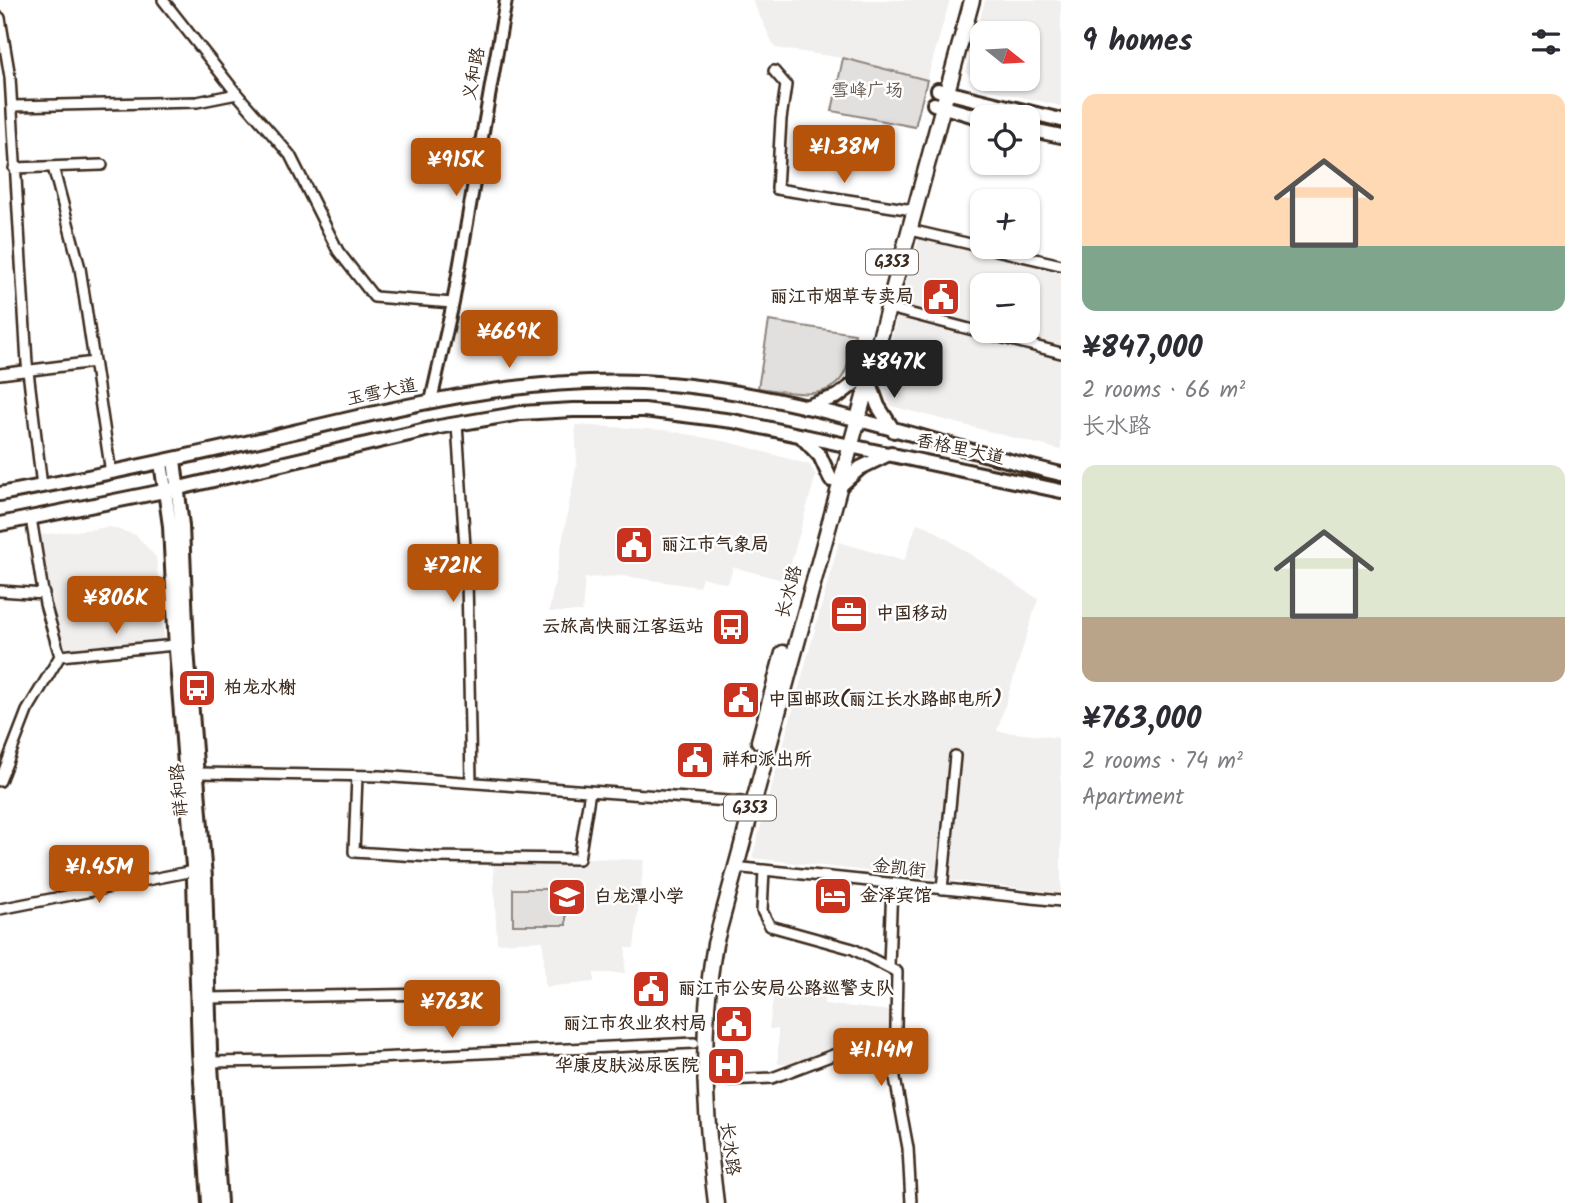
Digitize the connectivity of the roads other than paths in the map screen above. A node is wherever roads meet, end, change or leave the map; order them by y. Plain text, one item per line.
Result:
1 (163, 0) edge
2 (504, 0) edge
3 (962, 0) edge
4 (972, 0) edge
5 (0, 18) edge
6 (774, 71) dead end
7 (237, 94) junction
8 (940, 98) junction
9 (12, 106) junction
10 (970, 112) edge
11 (1061, 120) edge
12 (1040, 132) edge
13 (1061, 136) edge
14 (102, 166) dead end
15 (53, 167) junction
16 (14, 168) junction
17 (906, 209) junction
18 (910, 230) junction
19 (1061, 265) edge
20 (453, 303) junction
21 (889, 308) junction
22 (1061, 353) edge
23 (94, 362) junction
24 (27, 370) junction
25 (0, 374) edge
26 (864, 380) junction
27 (431, 401) junction
28 (804, 407) junction
29 (853, 420) junction
30 (457, 424) junction
31 (894, 431) junction
32 (798, 434) junction
33 (846, 444) junction
34 (891, 453) junction
35 (167, 461) junction
36 (111, 472) junction
37 (1061, 474) edge
38 (835, 483) junction
39 (42, 486) junction
40 (172, 490) junction
41 (1061, 491) edge
42 (0, 494) edge
43 (31, 518) junction
44 (0, 524) edge
45 (0, 591) edge
46 (44, 594) junction
47 (176, 645) junction
48 (60, 656) junction
49 (955, 756) dead end
50 (197, 773) junction
51 (356, 776) junction
52 (0, 781) edge
53 (471, 782) junction
54 (590, 790) junction
55 (742, 802) junction
56 (734, 867) junction
57 (764, 870) junction
58 (193, 871) junction
59 (892, 884) junction
60 (943, 889) junction
61 (1061, 901) edge
62 (0, 909) edge
63 (889, 966) junction
64 (436, 994) dead end
65 (208, 998) junction
66 (896, 1042) junction
67 (694, 1043) junction
68 (211, 1062) junction
69 (703, 1081) junction
70 (209, 1203) edge
71 (220, 1203) edge
72 (707, 1203) edge
73 (716, 1203) edge
74 (911, 1203) edge

1 - 7 street
2 - 20 street, 义和路
3 - 8 highway, 长水路 / G353
4 - 8 highway, 长水路 / G353
5 - 9 street
6 - 17 street
7 - 9 street
7 - 20 street
8 - 10 main road
8 - 11 main road
8 - 17 highway, 长水路 / G353
8 - 18 highway, 长水路 / G353
9 - 16 street
12 - 13 main road
14 - 15 street
15 - 16 street
15 - 23 street
16 - 24 street
17 - 26 highway, 长水路 / G353
18 - 19 street
18 - 21 highway, 长水路 / G353
20 - 27 street, 义和路
21 - 22 street
21 - 26 highway, 长水路 / G353
23 - 24 street
23 - 36 street
24 - 25 street
24 - 39 street
26 - 28 main road
26 - 29 highway, 长水路 / G353
26 - 31 main road
27 - 28 main road, 玉雪大道
27 - 35 main road, 玉雪大道
28 - 29 main road, 玉雪大道
29 - 31 main road, 香格里大道
29 - 33 highway, 长水路 / G353
30 - 32 main road
30 - 40 main road
30 - 53 street
31 - 37 main road, 香格里大道
32 - 33 main road
32 - 38 main road
33 - 34 main road, 香格里大道
33 - 38 highway, 长水路 / G353
34 - 38 main road
34 - 41 main road, 香格里大道
35 - 36 main road, 玉雪大道
35 - 40 main road, 祥和路
36 - 39 main road, 玉雪大道
38 - 55 highway, 长水路 / G353
38 - 56 highway, 长水路 / G353
39 - 42 main road, 玉雪大道
40 - 43 main road
40 - 47 main road, 祥和路
40 - 50 main road, 祥和路
43 - 44 main road
43 - 46 street
45 - 46 street
46 - 48 street
47 - 48 street
47 - 58 main road, 祥和路
48 - 52 street
49 - 60 street
50 - 51 street
50 - 65 main road, 祥和路
51 - 53 street
51 - 54 street
53 - 54 street
54 - 55 street
55 - 67 highway, 长水路 / G353
56 - 57 street, 金凯街
56 - 69 highway, 长水路 / G353
57 - 59 street, 金凯街
57 - 63 street
58 - 62 street
58 - 70 main road, 祥和路
59 - 60 street, 金凯街
59 - 63 street
60 - 61 street, 金凯街
63 - 66 street
64 - 65 street
65 - 68 main road, 祥和路
66 - 69 street
66 - 74 street
67 - 68 street
67 - 72 highway, 长水路 / G353
68 - 71 main road, 祥和路
69 - 73 highway, 长水路 / G353

